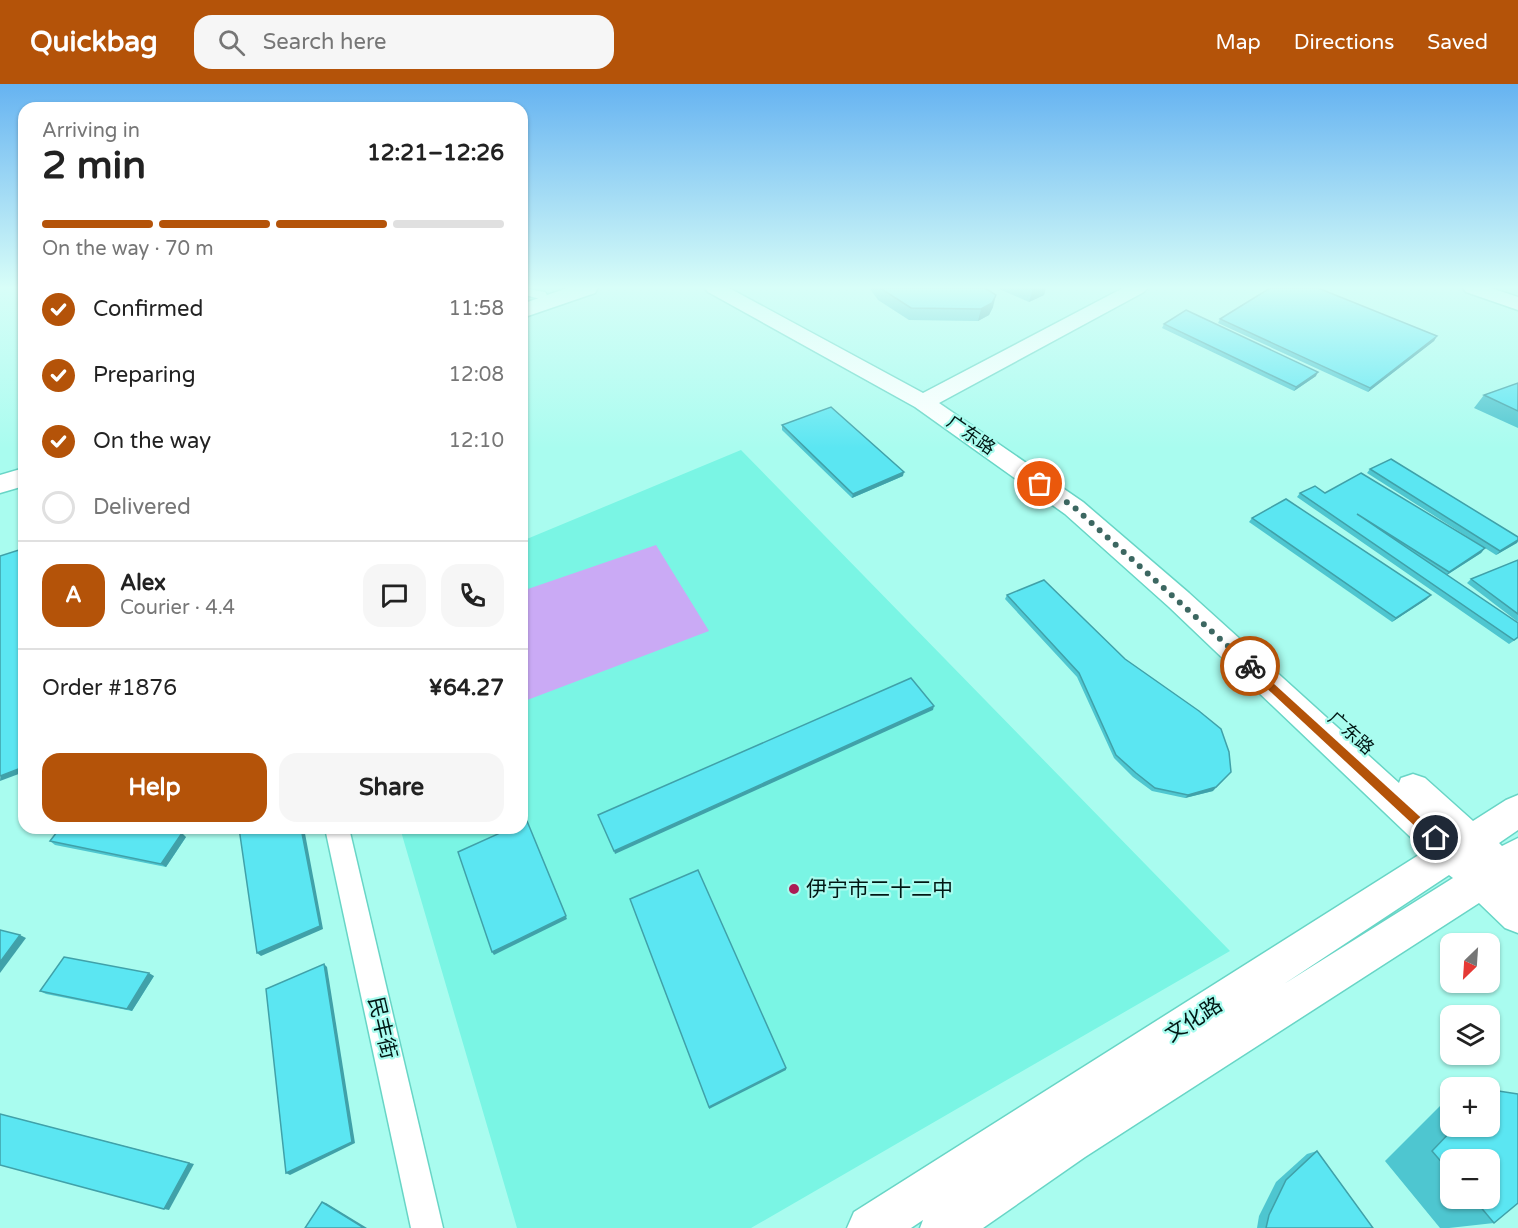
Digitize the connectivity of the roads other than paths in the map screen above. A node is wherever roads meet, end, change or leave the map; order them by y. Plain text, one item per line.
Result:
1 (818, 341) edge
2 (828, 341) edge
3 (1037, 341) edge
4 (929, 399) junction
5 (18, 466) edge
6 (0, 471) edge
7 (18, 479) edge
8 (0, 484) edge
9 (1518, 811) edge
10 (338, 834) edge
11 (1490, 864) edge
12 (1518, 915) edge
13 (427, 1228) edge
14 (870, 1228) edge
15 (943, 1228) edge

1 - 4 street, 广东路
2 - 4 street, 广东路
3 - 4 street
4 - 11 street, 广东路
5 - 6 main road
7 - 8 main road
9 - 11 street, 文化路
10 - 13 street, 民丰街
11 - 12 street, 广东路
11 - 14 street, 文化路
11 - 15 street, 文化路

